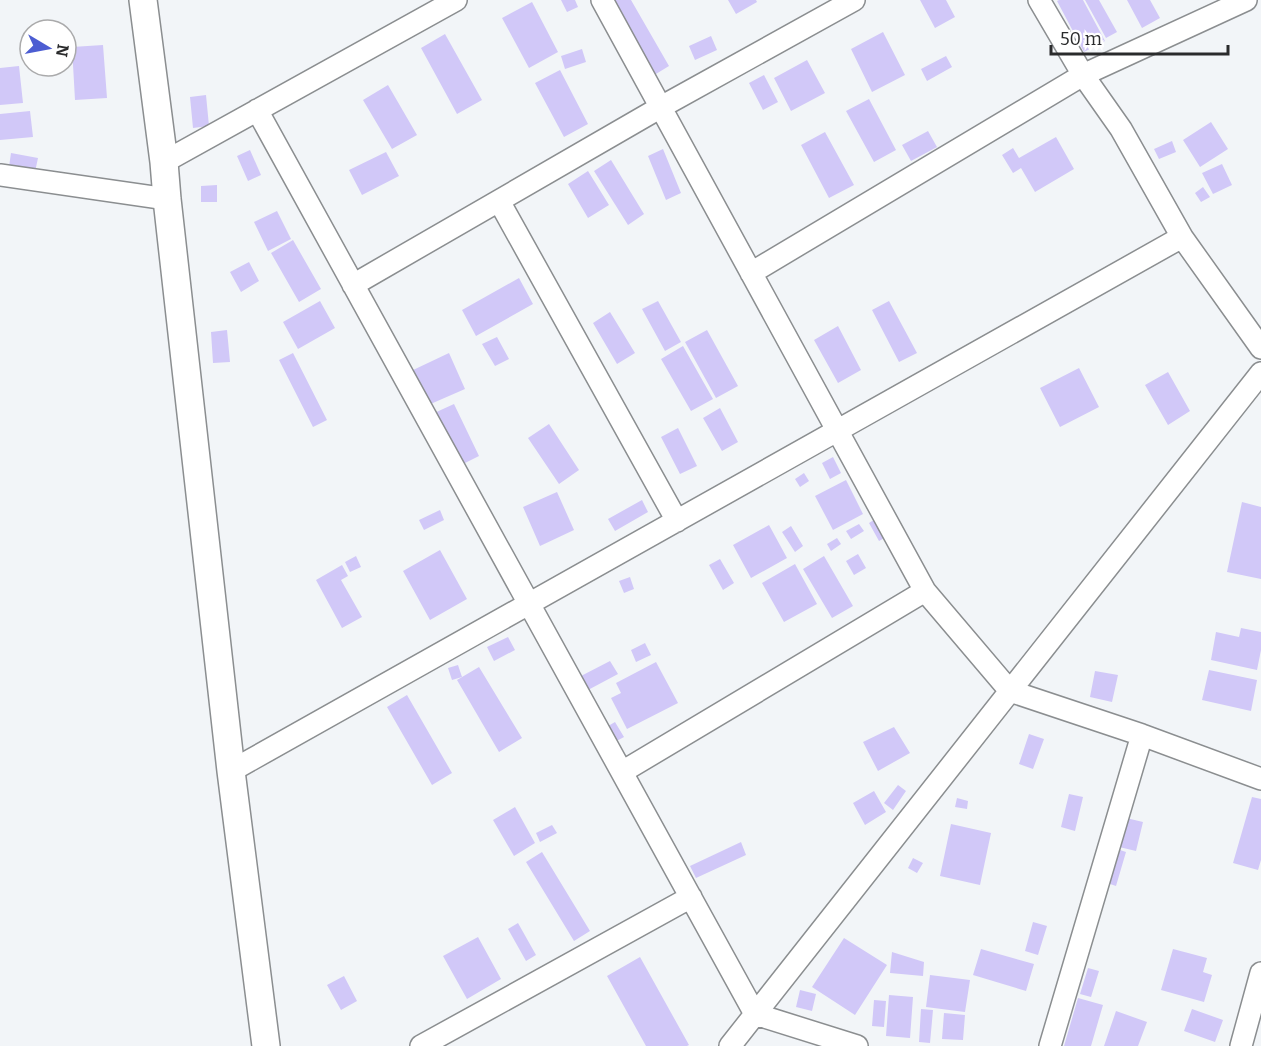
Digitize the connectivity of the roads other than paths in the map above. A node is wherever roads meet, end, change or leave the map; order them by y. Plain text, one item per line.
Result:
1 (143, 0) edge
2 (456, 0) edge
3 (602, 0) edge
4 (854, 0) edge
5 (1039, 0) edge
6 (1246, 0) edge
7 (1083, 75) junction
8 (661, 107) junction
9 (257, 110) junction
10 (164, 162) junction
11 (0, 175) edge
12 (167, 199) junction
13 (499, 201) junction
14 (1182, 237) junction
15 (751, 273) junction
16 (353, 285) junction
17 (1261, 348) edge
18 (1261, 373) edge
19 (837, 430) junction
20 (677, 521) junction
21 (925, 591) junction
22 (529, 604) junction
23 (1010, 692) junction
24 (1142, 735) junction
25 (231, 771) junction
26 (622, 772) junction
27 (1261, 779) edge
28 (691, 897) junction
29 (1261, 973) edge
30 (755, 1014) junction
31 (266, 1046) edge
32 (421, 1046) edge
33 (730, 1046) edge
34 (857, 1046) edge
35 (1050, 1046) edge
36 (1241, 1046) edge

1 - 10 street
2 - 9 street
3 - 8 street
4 - 8 street
5 - 7 street
6 - 7 street
7 - 14 street
7 - 15 street
8 - 13 street
8 - 15 street
9 - 10 street
9 - 16 street
10 - 12 street
11 - 12 street
12 - 25 street
13 - 16 street
13 - 20 street
14 - 17 street
14 - 19 street
15 - 19 street
16 - 22 street
18 - 23 street
19 - 20 street
19 - 21 street
20 - 22 street
21 - 23 street
21 - 26 street
22 - 25 street
22 - 26 street
23 - 24 street
23 - 30 street
24 - 27 street
24 - 35 street
25 - 31 street
26 - 28 street
28 - 30 street
28 - 32 street
29 - 36 street
30 - 33 street
30 - 34 street

